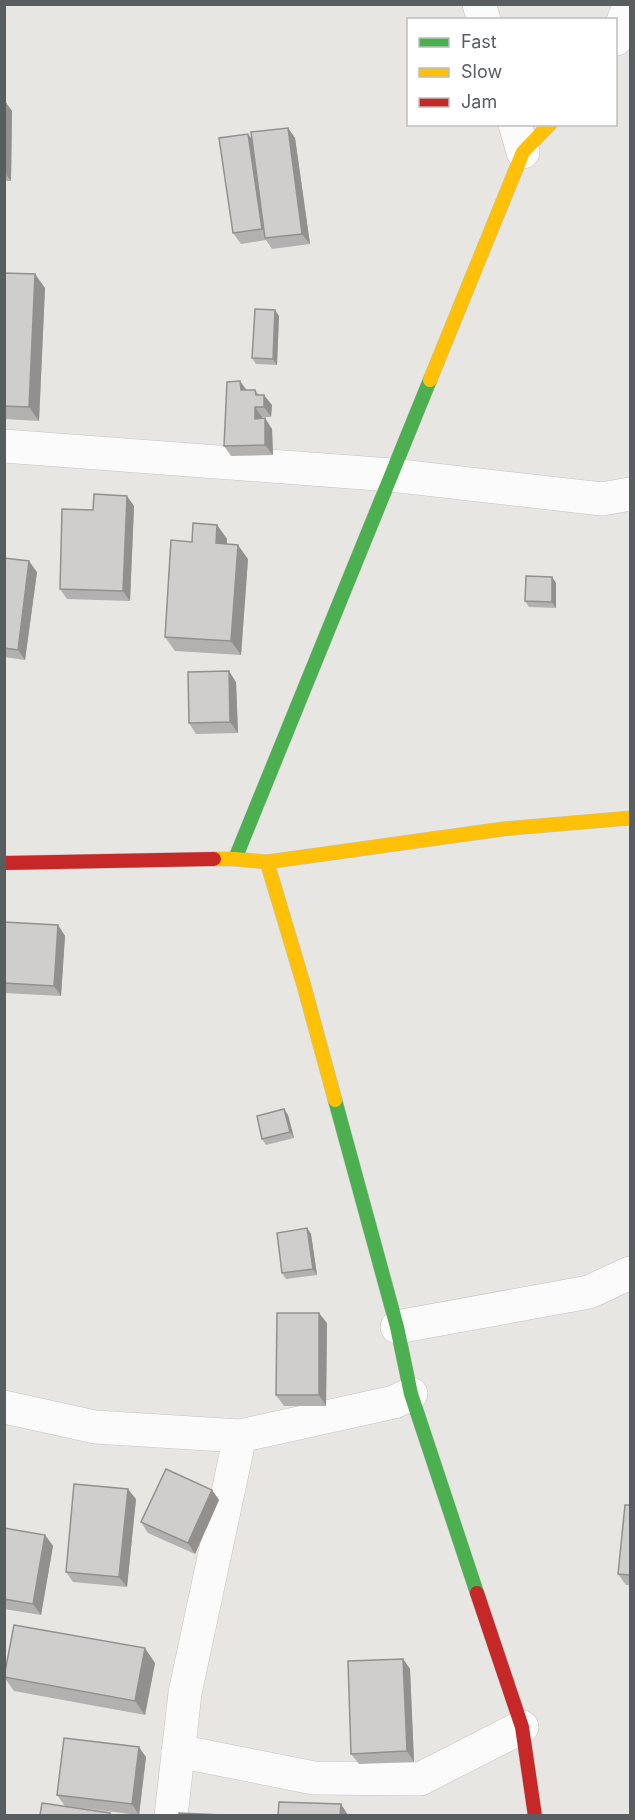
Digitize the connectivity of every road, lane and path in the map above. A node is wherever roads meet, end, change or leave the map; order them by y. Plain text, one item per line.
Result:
1 (630, 4) edge
2 (617, 34) edge
3 (546, 126) edge
4 (519, 138) edge
5 (4, 446) edge
6 (391, 475) junction
7 (630, 494) edge
8 (630, 818) edge
9 (235, 860) junction
10 (267, 862) junction
11 (4, 863) edge
12 (630, 1273) edge
13 (397, 1327) junction
14 (411, 1394) junction
15 (4, 1407) edge
16 (240, 1436) junction
17 (522, 1727) junction
18 (178, 1751) junction
19 (171, 1815) edge
20 (535, 1815) edge

1 - 2 street
3 - 4 street
4 - 6 street
5 - 6 street
6 - 7 street
6 - 9 street
8 - 10 street
9 - 10 street
9 - 11 street
10 - 13 street
12 - 13 street
13 - 14 street
14 - 16 street
14 - 17 street
15 - 16 street
16 - 18 street
17 - 18 street
17 - 20 street
18 - 19 street

